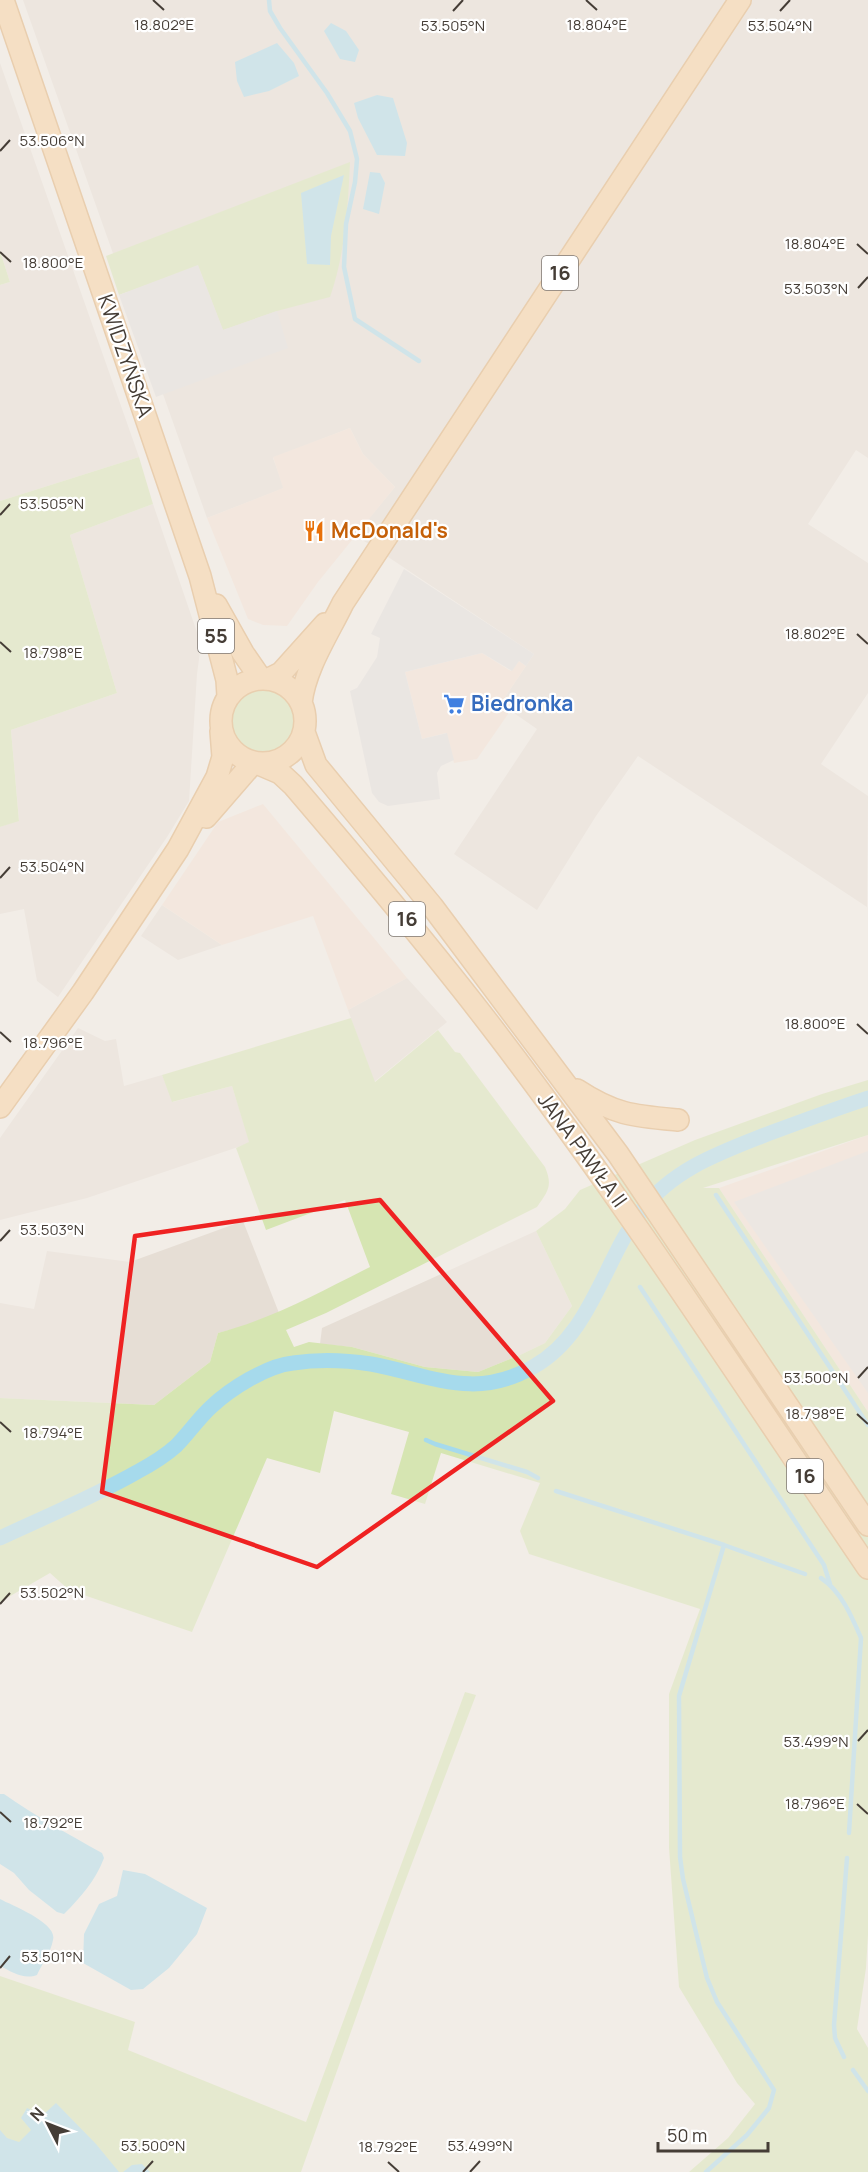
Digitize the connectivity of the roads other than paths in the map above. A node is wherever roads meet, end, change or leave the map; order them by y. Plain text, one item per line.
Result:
1 (3, 0) edge
2 (740, 0) edge
3 (200, 576) junction
4 (344, 603) junction
5 (265, 679) junction
6 (228, 696) junction
7 (301, 703) junction
8 (221, 731) junction
9 (304, 732) junction
10 (256, 763) junction
11 (178, 849) junction
12 (567, 1084) junction
13 (0, 1107) edge
14 (678, 1120) dead end
15 (868, 1525) edge
16 (868, 1568) edge

1 - 3 main road, KWIDZYŃSKA / 55
2 - 4 main road, 16
3 - 5 main road, 55
3 - 6 main road, 55
4 - 5 main road, 16
4 - 7 main road, 16
5 - 6 main road, 16
5 - 7 main road
6 - 8 main road
7 - 9 main road, 16
8 - 10 main road, 16
8 - 11 main road
9 - 10 main road
9 - 12 main road, JANA PAWŁA II / 16
10 - 11 main road
10 - 16 main road, JANA PAWŁA II / 16
11 - 13 main road
12 - 14 main road
12 - 15 main road, JANA PAWŁA II / 16

